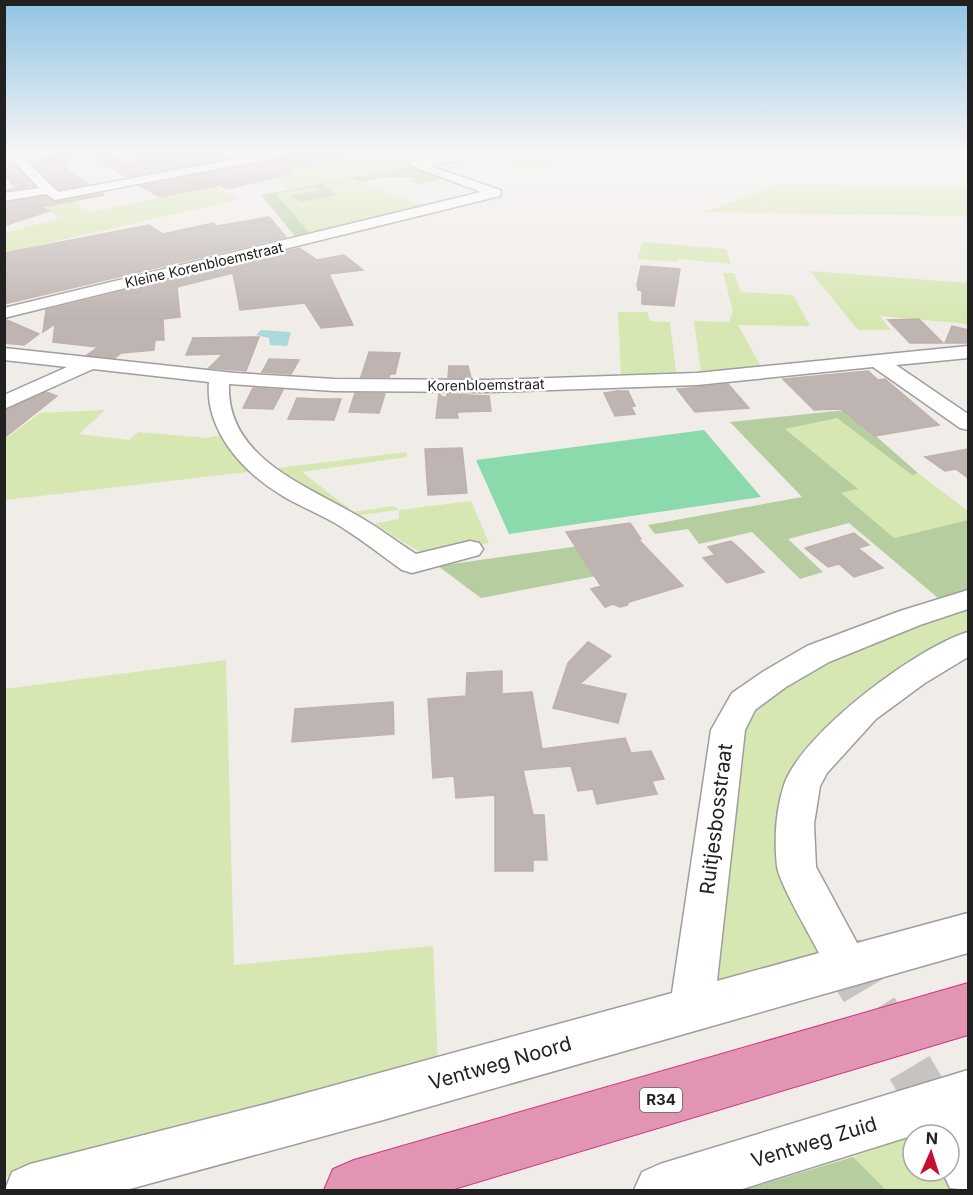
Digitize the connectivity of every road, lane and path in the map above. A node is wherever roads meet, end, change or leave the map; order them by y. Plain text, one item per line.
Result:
1 (435, 208) edge
2 (4, 313) edge
3 (969, 352) edge
4 (4, 354) edge
5 (875, 360) junction
6 (91, 363) junction
7 (219, 377) junction
8 (4, 403) edge
9 (969, 423) edge
10 (470, 549) dead end
11 (969, 599) edge
12 (969, 644) edge
13 (969, 933) edge
14 (839, 949) tunnel mouth
15 (969, 1008) edge
16 (692, 1009) junction
17 (962, 1133) edge
18 (667, 1190) edge
19 (30, 1191) edge
20 (354, 1191) edge

1 - 2 street, Kleine Korenbloemstraat
3 - 5 street, Korenbloemstraat
4 - 6 street, Korenbloemstraat
5 - 7 street, Korenbloemstraat
5 - 9 street
6 - 7 street, Korenbloemstraat
6 - 8 street
7 - 10 street
11 - 16 street, Ruitjesbosstraat
12 - 14 street
13 - 16 street, Ventweg Noord
15 - 20 highway, R34
16 - 19 street, Ventweg Noord
17 - 18 street, Ventweg Zuid

